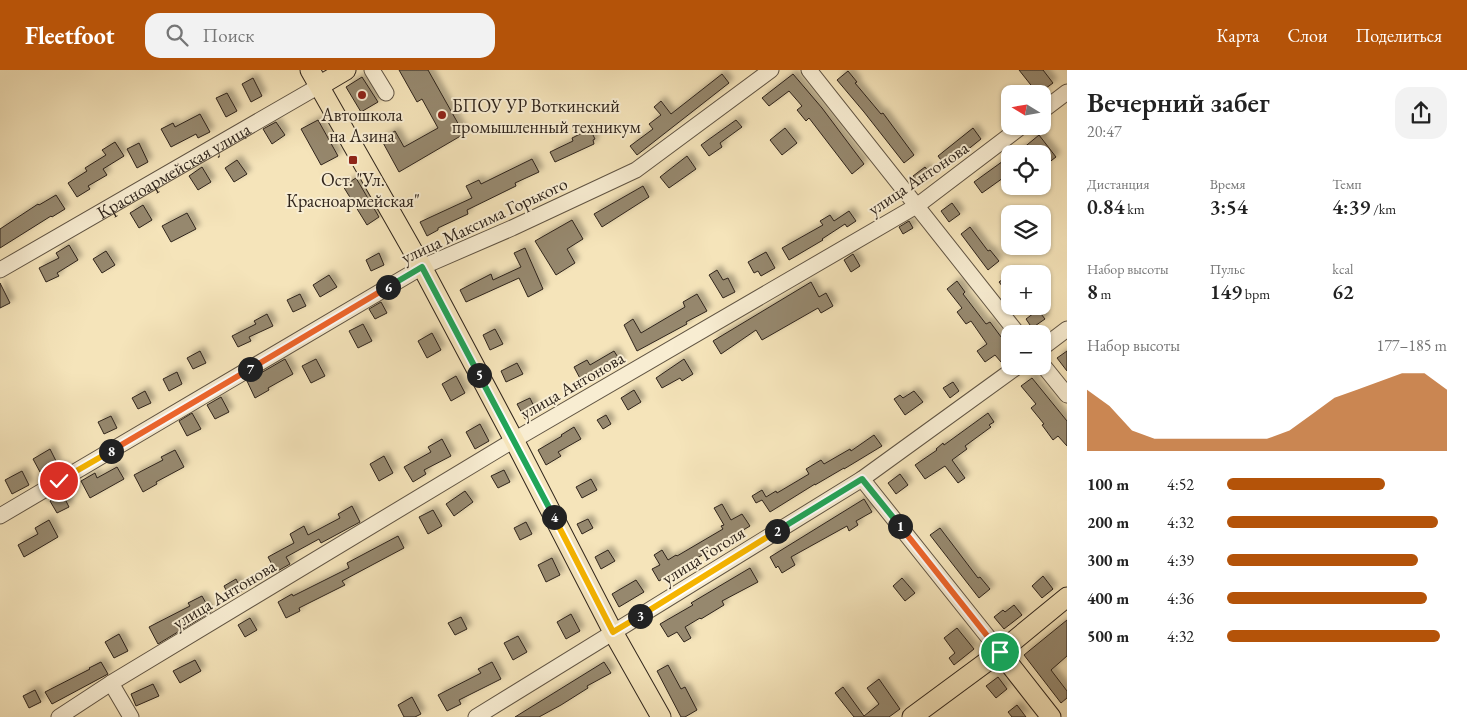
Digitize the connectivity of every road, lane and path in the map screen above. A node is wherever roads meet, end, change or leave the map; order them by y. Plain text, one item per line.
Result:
1 (310, 70) edge
2 (346, 70) edge
3 (372, 70) edge
4 (771, 70) edge
5 (809, 70) edge
6 (319, 86) junction
7 (1067, 92) edge
8 (386, 93) dead end
9 (1051, 104) edge
10 (1010, 135) edge
11 (918, 205) junction
12 (422, 267) junction
13 (0, 270) edge
14 (1011, 325) edge
15 (1067, 329) edge
16 (1051, 341) edge
17 (1006, 375) edge
18 (1051, 375) edge
19 (1067, 395) edge
20 (514, 440) junction
21 (862, 479) junction
22 (0, 516) edge
23 (1067, 597) edge
24 (613, 632) junction
25 (1000, 652) junction
26 (111, 684) junction
27 (59, 717) edge
28 (132, 717) edge
29 (476, 717) edge
30 (661, 717) edge
31 (912, 717) edge
32 (1051, 717) edge

1 - 6 main road
2 - 6 main road, Красноармейская улица
3 - 8 street
4 - 12 street, улица Максима Горького
5 - 11 street
6 - 12 main road
6 - 13 street, Красноармейская улица
7 - 9 street
10 - 11 street, улица Антонова
11 - 14 street
11 - 20 street, улица Антонова
12 - 20 main road
12 - 22 street, улица Максима Горького
15 - 16 street
17 - 21 street, улица Гоголя
18 - 19 street
20 - 24 main road
20 - 26 street, улица Антонова
21 - 24 street, улица Гоголя
21 - 25 street
23 - 25 main road
24 - 29 street, улица Гоголя
24 - 30 main road
25 - 31 main road
25 - 32 main road
26 - 27 street, улица Антонова
26 - 28 street

